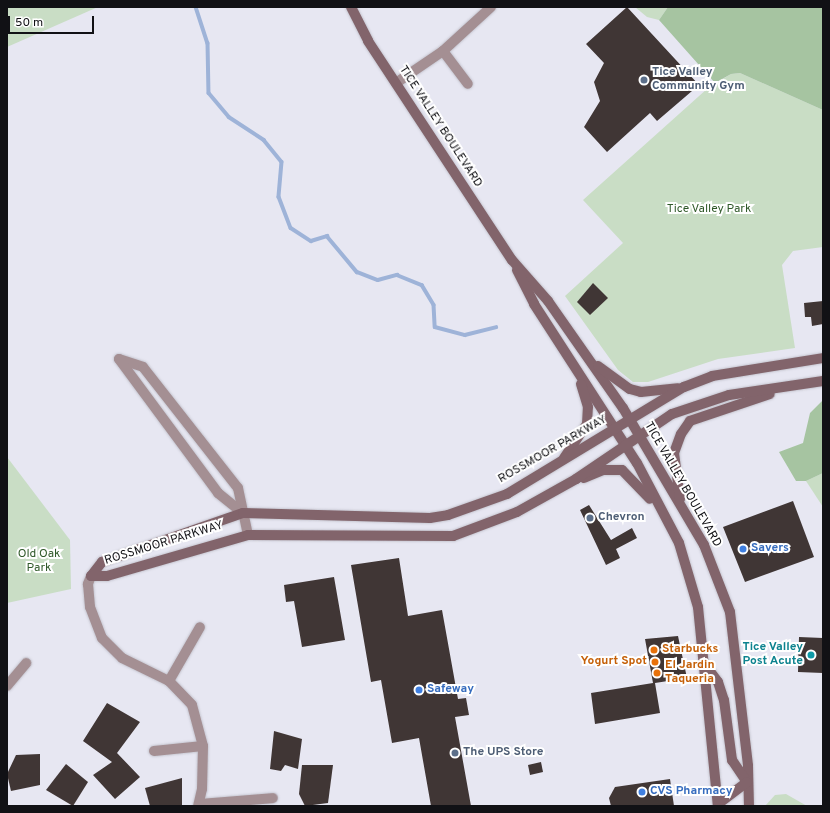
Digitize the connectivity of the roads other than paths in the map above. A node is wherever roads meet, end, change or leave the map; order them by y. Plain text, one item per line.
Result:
1 (351, 7) edge
2 (491, 7) edge
3 (443, 51) junction
4 (396, 83) junction
5 (468, 84) dead end
6 (512, 260) junction
7 (823, 358) edge
8 (590, 359) junction
9 (574, 366) junction
10 (823, 381) edge
11 (802, 384) junction
12 (684, 387) junction
13 (630, 420) junction
14 (615, 429) junction
15 (639, 434) junction
16 (624, 444) junction
17 (559, 463) junction
18 (576, 479) junction
19 (681, 505) junction
20 (243, 513) junction
21 (663, 514) junction
22 (248, 534) junction
23 (91, 576) junction
24 (200, 627) dead end
25 (26, 663) dead end
26 (706, 666) junction
27 (169, 680) junction
28 (7, 686) edge
29 (203, 746) junction
30 (154, 751) dead end
31 (747, 782) junction
32 (273, 798) dead end
33 (199, 805) edge
34 (718, 805) edge
35 (749, 806) edge

1 - 4 street, TICE VALLEY BOULEVARD
2 - 3 street
3 - 4 street
3 - 5 street
4 - 6 street, TICE VALLEY BOULEVARD
6 - 8 street, TICE VALLEY BOULEVARD
6 - 9 street, TICE VALLEY BOULEVARD
7 - 12 street, ROSSMOOR PARKWAY
8 - 12 street
8 - 13 street, TICE VALLEY BOULEVARD
9 - 14 street, TICE VALLEY BOULEVARD
9 - 17 street
10 - 11 street, ROSSMOOR PARKWAY
11 - 15 street, ROSSMOOR PARKWAY
11 - 19 street
12 - 13 street, ROSSMOOR PARKWAY
13 - 14 street, ROSSMOOR PARKWAY
13 - 15 street, TICE VALLEY BOULEVARD
14 - 16 street, TICE VALLEY BOULEVARD
14 - 17 street, ROSSMOOR PARKWAY
15 - 16 street, ROSSMOOR PARKWAY
15 - 19 street, TICE VALLEY BOULEVARD
16 - 18 street, ROSSMOOR PARKWAY
16 - 21 street, TICE VALLEY BOULEVARD
17 - 20 street, ROSSMOOR PARKWAY
18 - 21 street
18 - 22 street, ROSSMOOR PARKWAY
19 - 31 street, TICE VALLEY BOULEVARD
20 - 20 street
20 - 22 street
20 - 23 street, ROSSMOOR PARKWAY
21 - 26 street, TICE VALLEY BOULEVARD
22 - 23 street, ROSSMOOR PARKWAY
23 - 27 street
24 - 27 street
25 - 28 street
26 - 31 street
26 - 34 street, TICE VALLEY BOULEVARD
27 - 29 street
29 - 30 street
29 - 33 street
31 - 34 street
31 - 35 street, TICE VALLEY BOULEVARD
32 - 33 street

